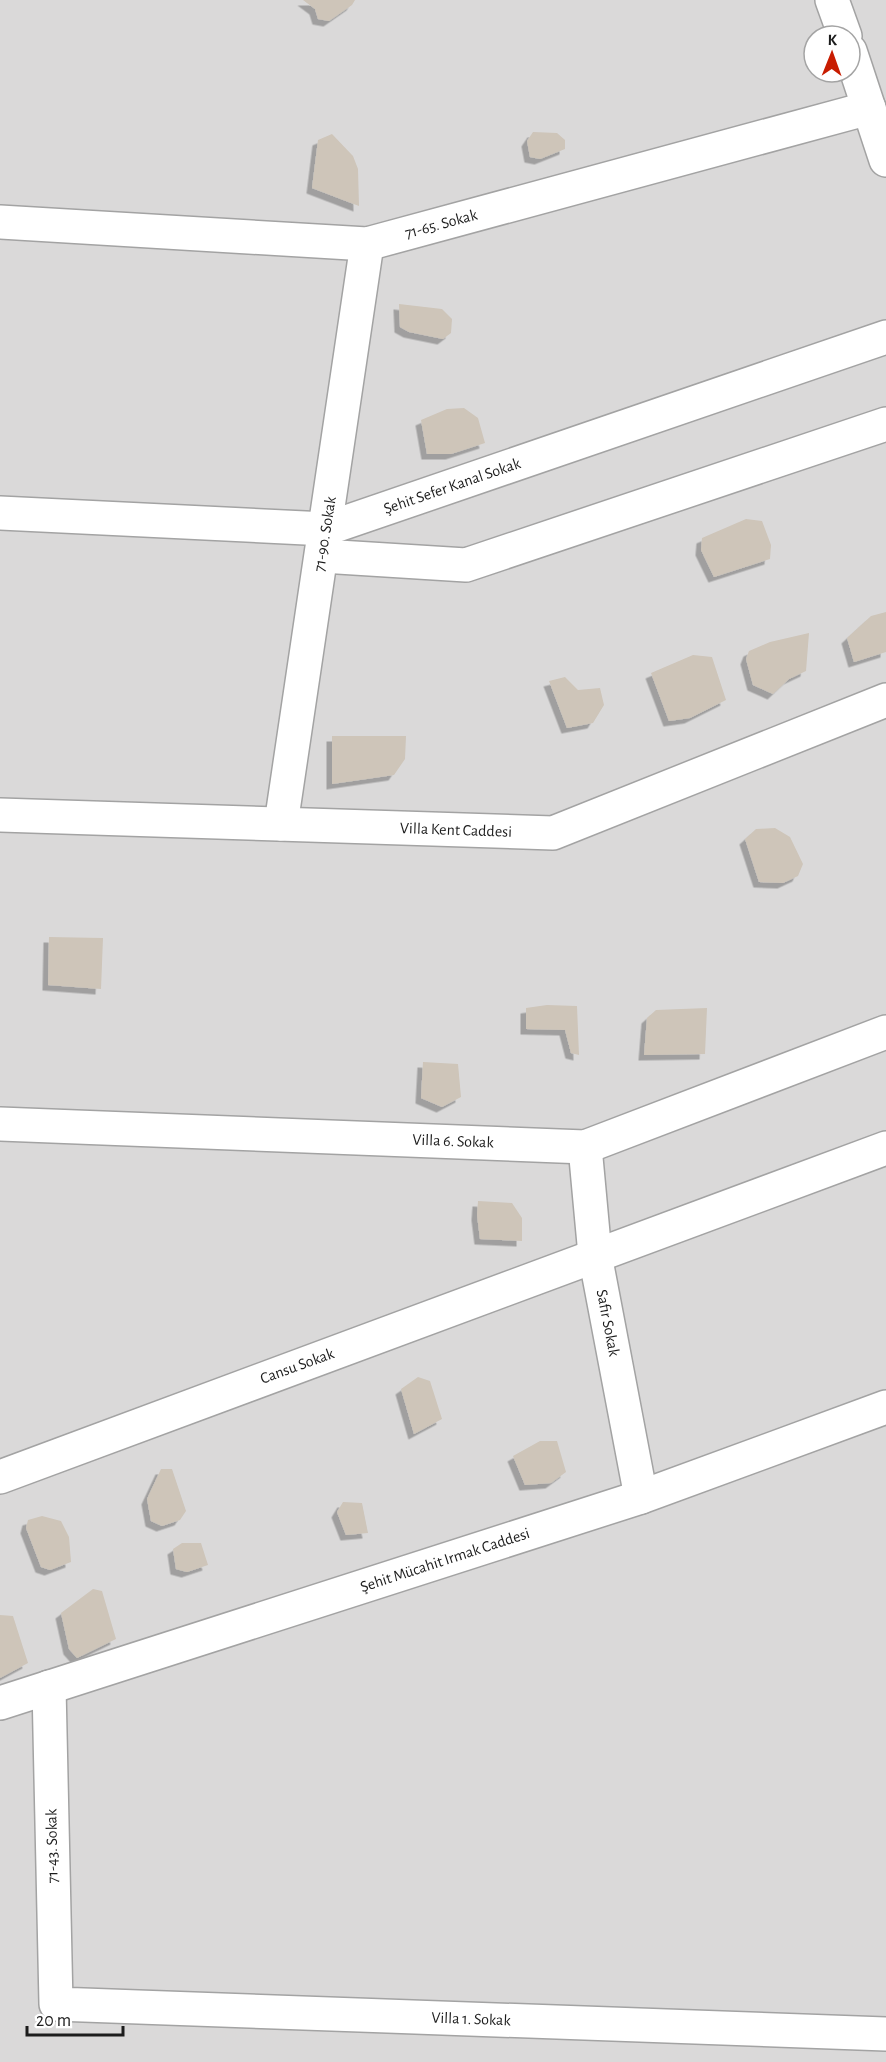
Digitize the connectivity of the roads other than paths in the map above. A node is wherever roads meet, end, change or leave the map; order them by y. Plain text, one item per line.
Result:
1 (832, 0) edge
2 (841, 24) edge
3 (861, 84) edge
4 (869, 108) junction
5 (886, 160) edge
6 (0, 222) edge
7 (367, 244) junction
8 (886, 337) edge
9 (886, 424) edge
10 (0, 513) edge
11 (324, 543) junction
12 (886, 700) edge
13 (0, 815) edge
14 (281, 824) junction
15 (886, 1032) edge
16 (0, 1124) edge
17 (585, 1146) junction
18 (886, 1148) edge
19 (594, 1255) junction
20 (886, 1407) edge
21 (0, 1477) edge
22 (641, 1497) junction
23 (49, 1687) junction
24 (0, 1703) edge
25 (56, 2004) joint
26 (886, 2034) edge

1 - 2 street
3 - 4 street
4 - 5 street
4 - 7 street, 71-65. Sokak
6 - 7 street, 71-65. Sokak
7 - 11 street, 71-90. Sokak
8 - 11 street, Şehit Sefer Kanal Sokak
9 - 11 street, Şehit Sefer Kanal Sokak
10 - 11 street, Şehit Sefer Kanal Sokak
11 - 14 street, 71-90. Sokak
12 - 14 street, Villa Kent Caddesi
13 - 14 street, Villa Kent Caddesi
15 - 17 street, Villa 6. Sokak
16 - 17 street, Villa 6. Sokak
17 - 19 street, Safir Sokak
18 - 19 street
19 - 21 street, Cansu Sokak
19 - 22 street, Safir Sokak
20 - 22 street, Şehit Mücahit Irmak Caddesi
22 - 23 street, Şehit Mücahit Irmak Caddesi
23 - 24 street, Şehit Mücahit Irmak Caddesi
23 - 25 street, 71-43. Sokak
25 - 26 street, Villa 1. Sokak

